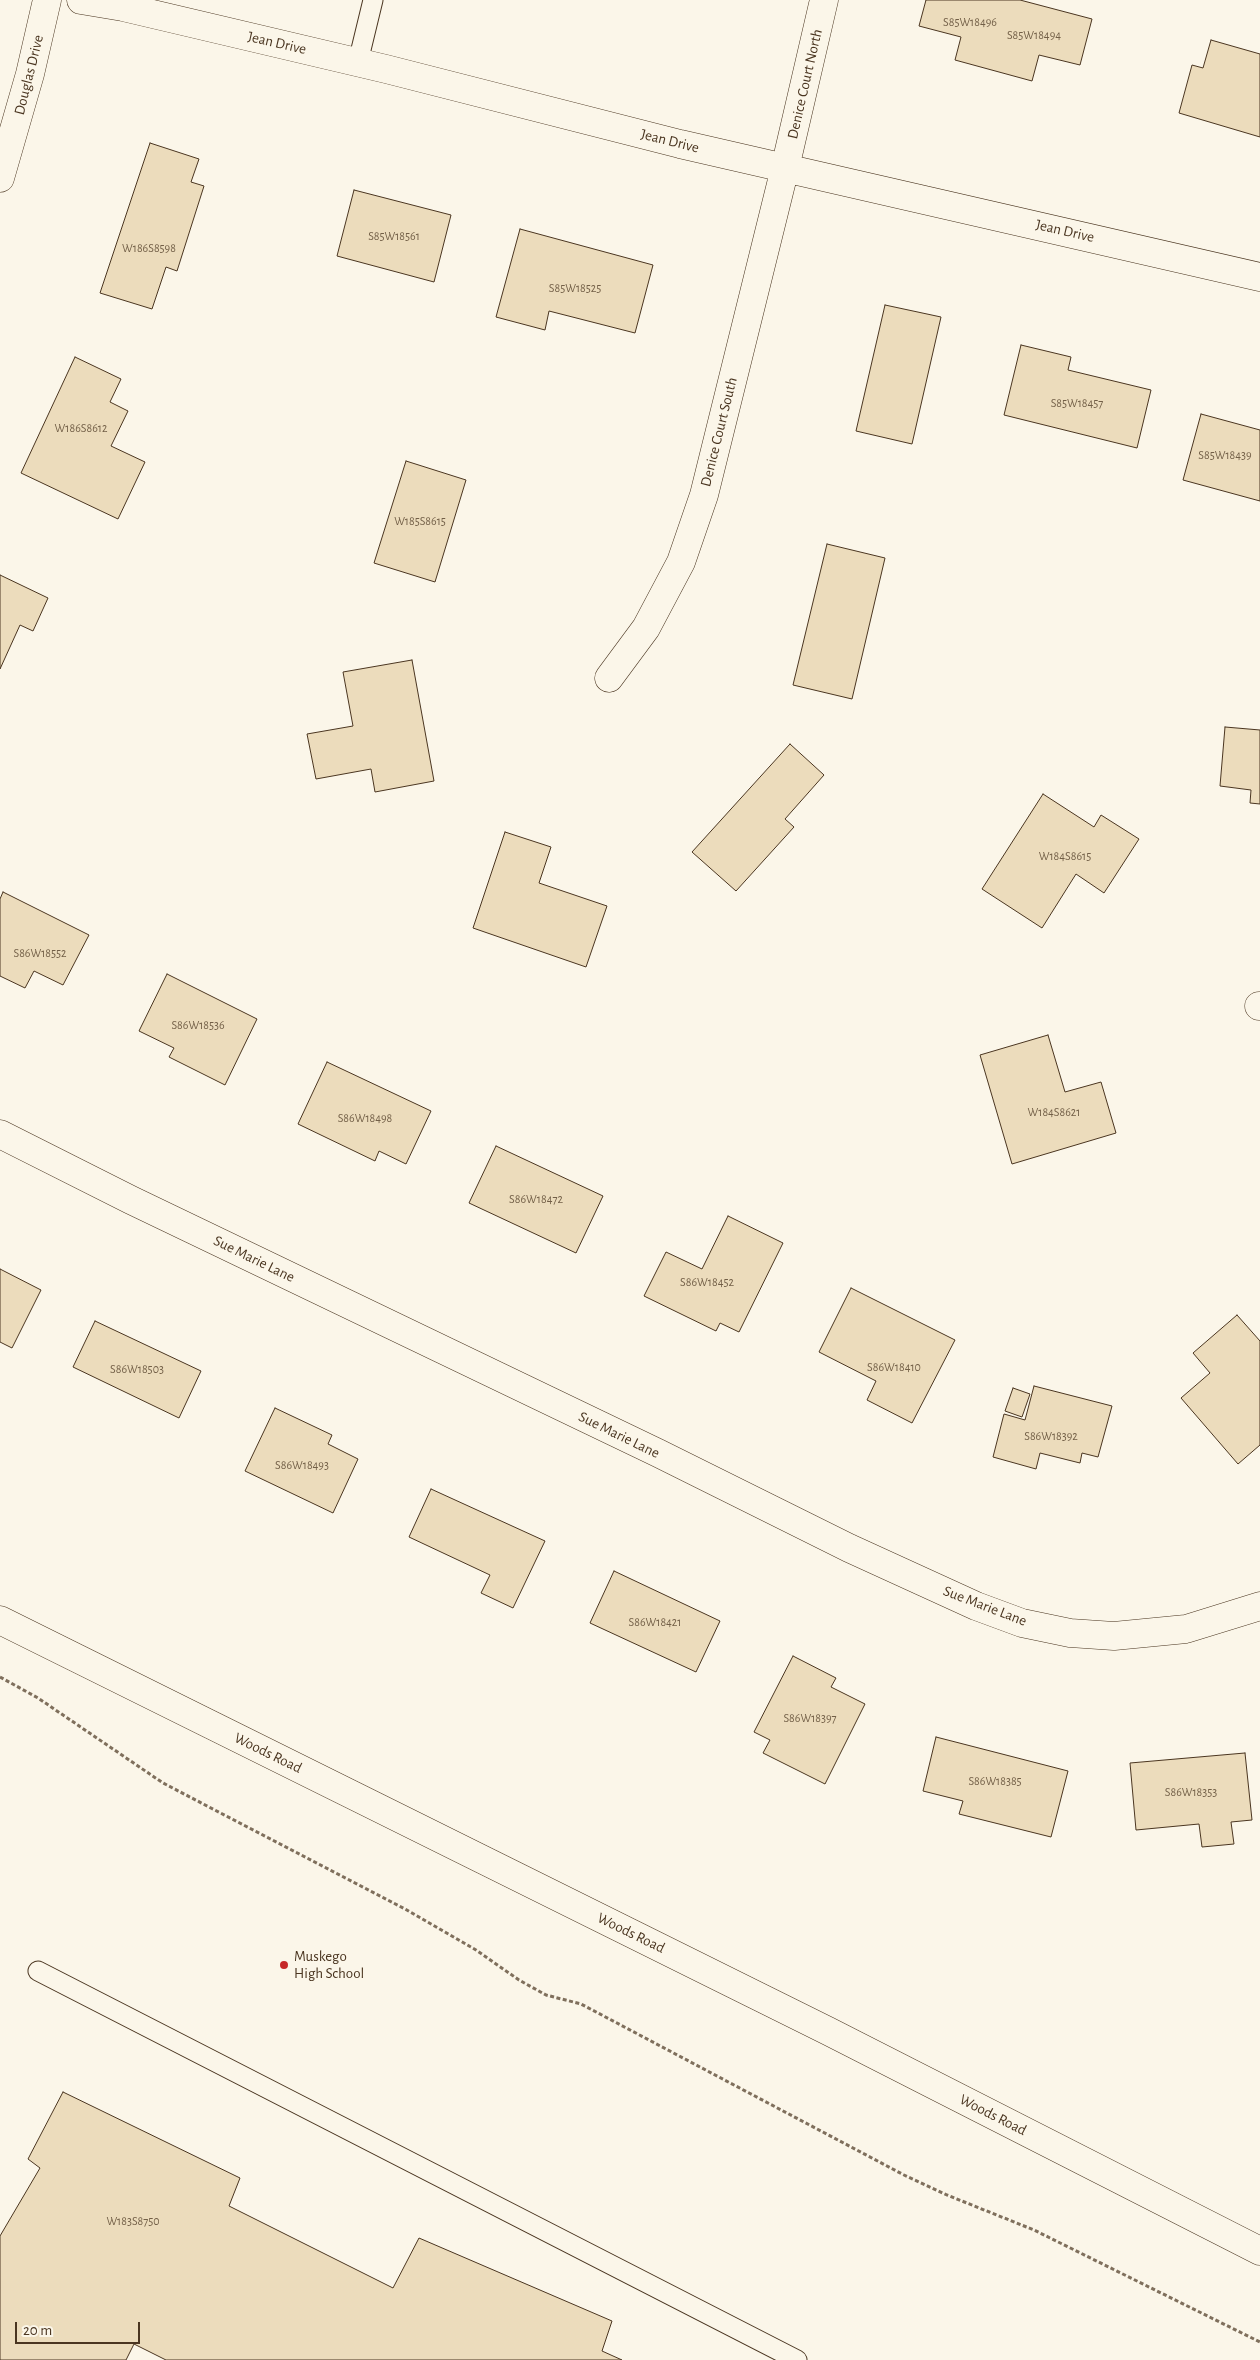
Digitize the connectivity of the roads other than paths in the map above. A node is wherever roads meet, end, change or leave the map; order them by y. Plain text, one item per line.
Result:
1 (47, 0) edge
2 (81, 0) edge
3 (373, 0) edge
4 (824, 0) edge
5 (358, 62) junction
6 (785, 168) junction
7 (0, 178) edge
8 (1260, 277) edge
9 (609, 678) dead end
10 (0, 1134) edge
11 (1260, 1606) edge
12 (0, 1620) edge
13 (38, 1971) dead end
14 (1260, 2251) edge
15 (797, 2360) edge

1 - 7 street, Douglas Drive
2 - 5 street, Jean Drive
3 - 5 lane
4 - 6 street, Denice Court North
5 - 6 street, Jean Drive
6 - 8 street, Jean Drive
6 - 9 street, Denice Court South
10 - 11 street, Sue Marie Lane
12 - 14 street, Woods Road
13 - 15 lane

